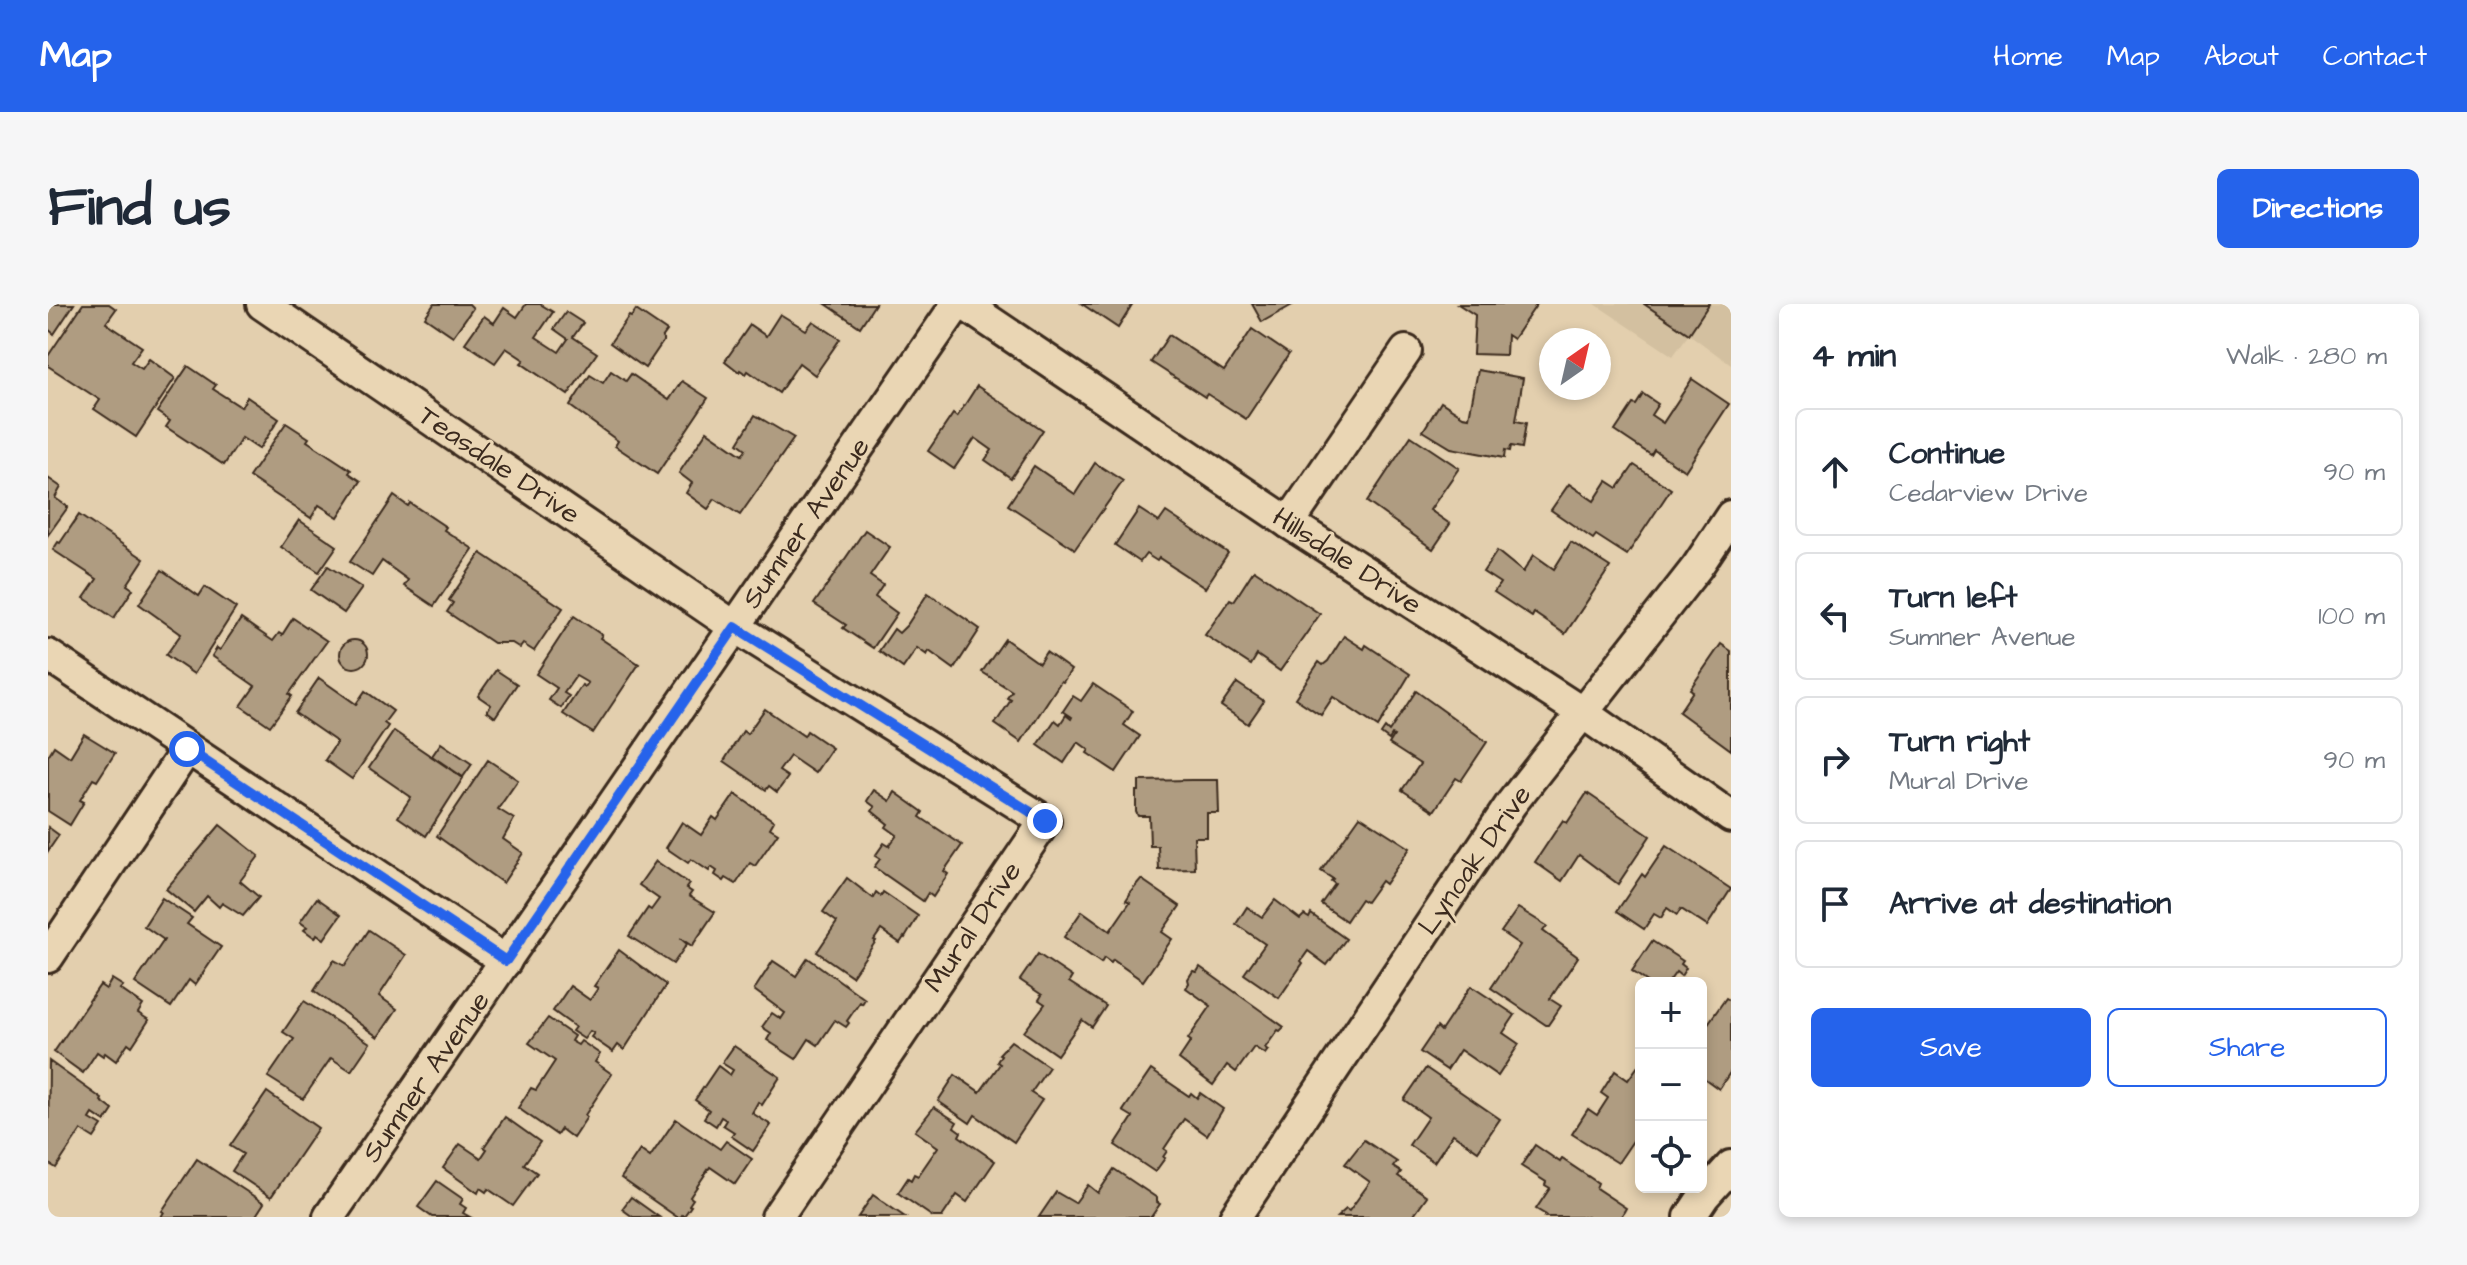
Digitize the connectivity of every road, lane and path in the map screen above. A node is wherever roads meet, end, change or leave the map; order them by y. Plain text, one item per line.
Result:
1 (262, 304) edge
2 (957, 304) edge
3 (964, 304) edge
4 (1406, 351) dead end
5 (1731, 516) edge
6 (1289, 523) junction
7 (735, 627) junction
8 (48, 655) edge
9 (1583, 713) junction
10 (187, 749) junction
11 (1731, 817) edge
12 (48, 957) edge
13 (506, 961) junction
14 (1731, 1166) edge
15 (329, 1217) edge
16 (777, 1217) edge
17 (1235, 1217) edge
18 (1690, 1217) edge

1 - 7 street, Teasdale Drive
2 - 7 street, Sumner Avenue
3 - 6 street, Hillsdale Drive
4 - 6 street
5 - 9 street, Lynoak Drive
6 - 9 street, Hillsdale Drive
7 - 13 street, Sumner Avenue
7 - 16 street, Mural Drive
8 - 10 street
9 - 11 street, Hillsdale Drive
9 - 17 street, Lynoak Drive
10 - 12 street
10 - 13 street
13 - 15 street, Sumner Avenue
14 - 18 street

